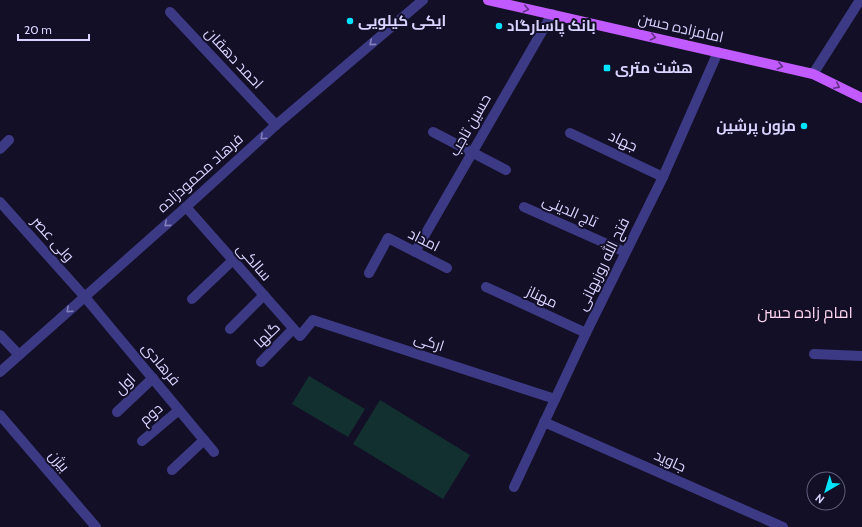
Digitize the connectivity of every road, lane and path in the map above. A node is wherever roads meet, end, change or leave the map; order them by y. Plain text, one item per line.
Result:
1 (423, 0) edge
2 (488, 0) edge
3 (860, 0) edge
4 (170, 12) dead end
5 (552, 14) junction
6 (718, 52) junction
7 (813, 74) junction
8 (862, 98) edge
9 (276, 125) junction
10 (433, 132) dead end
11 (570, 133) dead end
12 (9, 140) dead end
13 (0, 149) edge
14 (472, 152) junction
15 (506, 170) dead end
16 (663, 177) junction
17 (0, 202) edge
18 (186, 207) junction
19 (524, 207) dead end
20 (415, 252) junction
21 (625, 252) junction
22 (233, 260) junction
23 (447, 268) dead end
24 (369, 273) dead end
25 (486, 287) dead end
26 (264, 295) junction
27 (84, 296) junction
28 (192, 299) dead end
29 (230, 328) dead end
30 (297, 333) junction
31 (586, 333) junction
32 (0, 334) edge
33 (814, 354) dead end
34 (19, 355) junction
35 (862, 356) edge
36 (261, 362) dead end
37 (0, 372) edge
38 (153, 378) junction
39 (555, 399) junction
40 (179, 410) junction
41 (117, 412) dead end
42 (0, 415) edge
43 (544, 422) junction
44 (204, 440) junction
45 (142, 441) dead end
46 (214, 452) dead end
47 (172, 470) dead end
48 (514, 487) dead end
49 (96, 527) edge
50 (783, 527) edge

1 -> 9 street, فرهاد محمودزاده
2 -> 5 main road, امامزاده حسن
3 - 7 street
4 - 9 street, احمد دهقان
5 -> 6 main road, امامزاده حسن
5 - 14 street, حسین تاجب
6 -> 7 main road, امامزاده حسن
6 - 16 street, فتح الله روزبهانی
7 -> 8 main road, امامزاده حسن
9 -> 18 street, فرهاد محمودزاده
10 - 14 street
11 - 16 street, جهاد
12 - 13 street
14 - 15 street
14 - 20 street, حسین تاجب
16 - 21 street, فتح الله روزبهانی
17 - 27 street, ولی عصر
18 - 22 street, سالکی
18 -> 27 street, فرهاد محمودزاده
19 - 21 street, تاج الدینی
20 - 23 street, امداد
20 - 24 street, امداد
21 - 31 street, فتح الله روزبهانی
22 - 26 street, سالکی
22 - 28 street
25 - 31 street, مهناز
26 - 29 street
26 - 30 street, سالکی
27 -> 34 street, فرهاد محمودزاده
27 - 38 street, فرهادی
30 - 36 street, گلها
30 - 39 street, ارکی
31 - 39 street, فتح الله روزبهانی
32 - 34 street
33 - 35 street
34 - 37 street, فرهاد محمودزاده
38 - 40 street, فرهادی
38 - 41 street, اول
39 - 43 street, فتح الله روزبهانی
40 - 44 street, فرهادی
40 - 45 street, دوم
42 - 49 street, بیژن
43 - 48 street, فتح الله روزبهانی
43 - 50 street, جاوید
44 - 46 street, فرهادی
44 - 47 street

